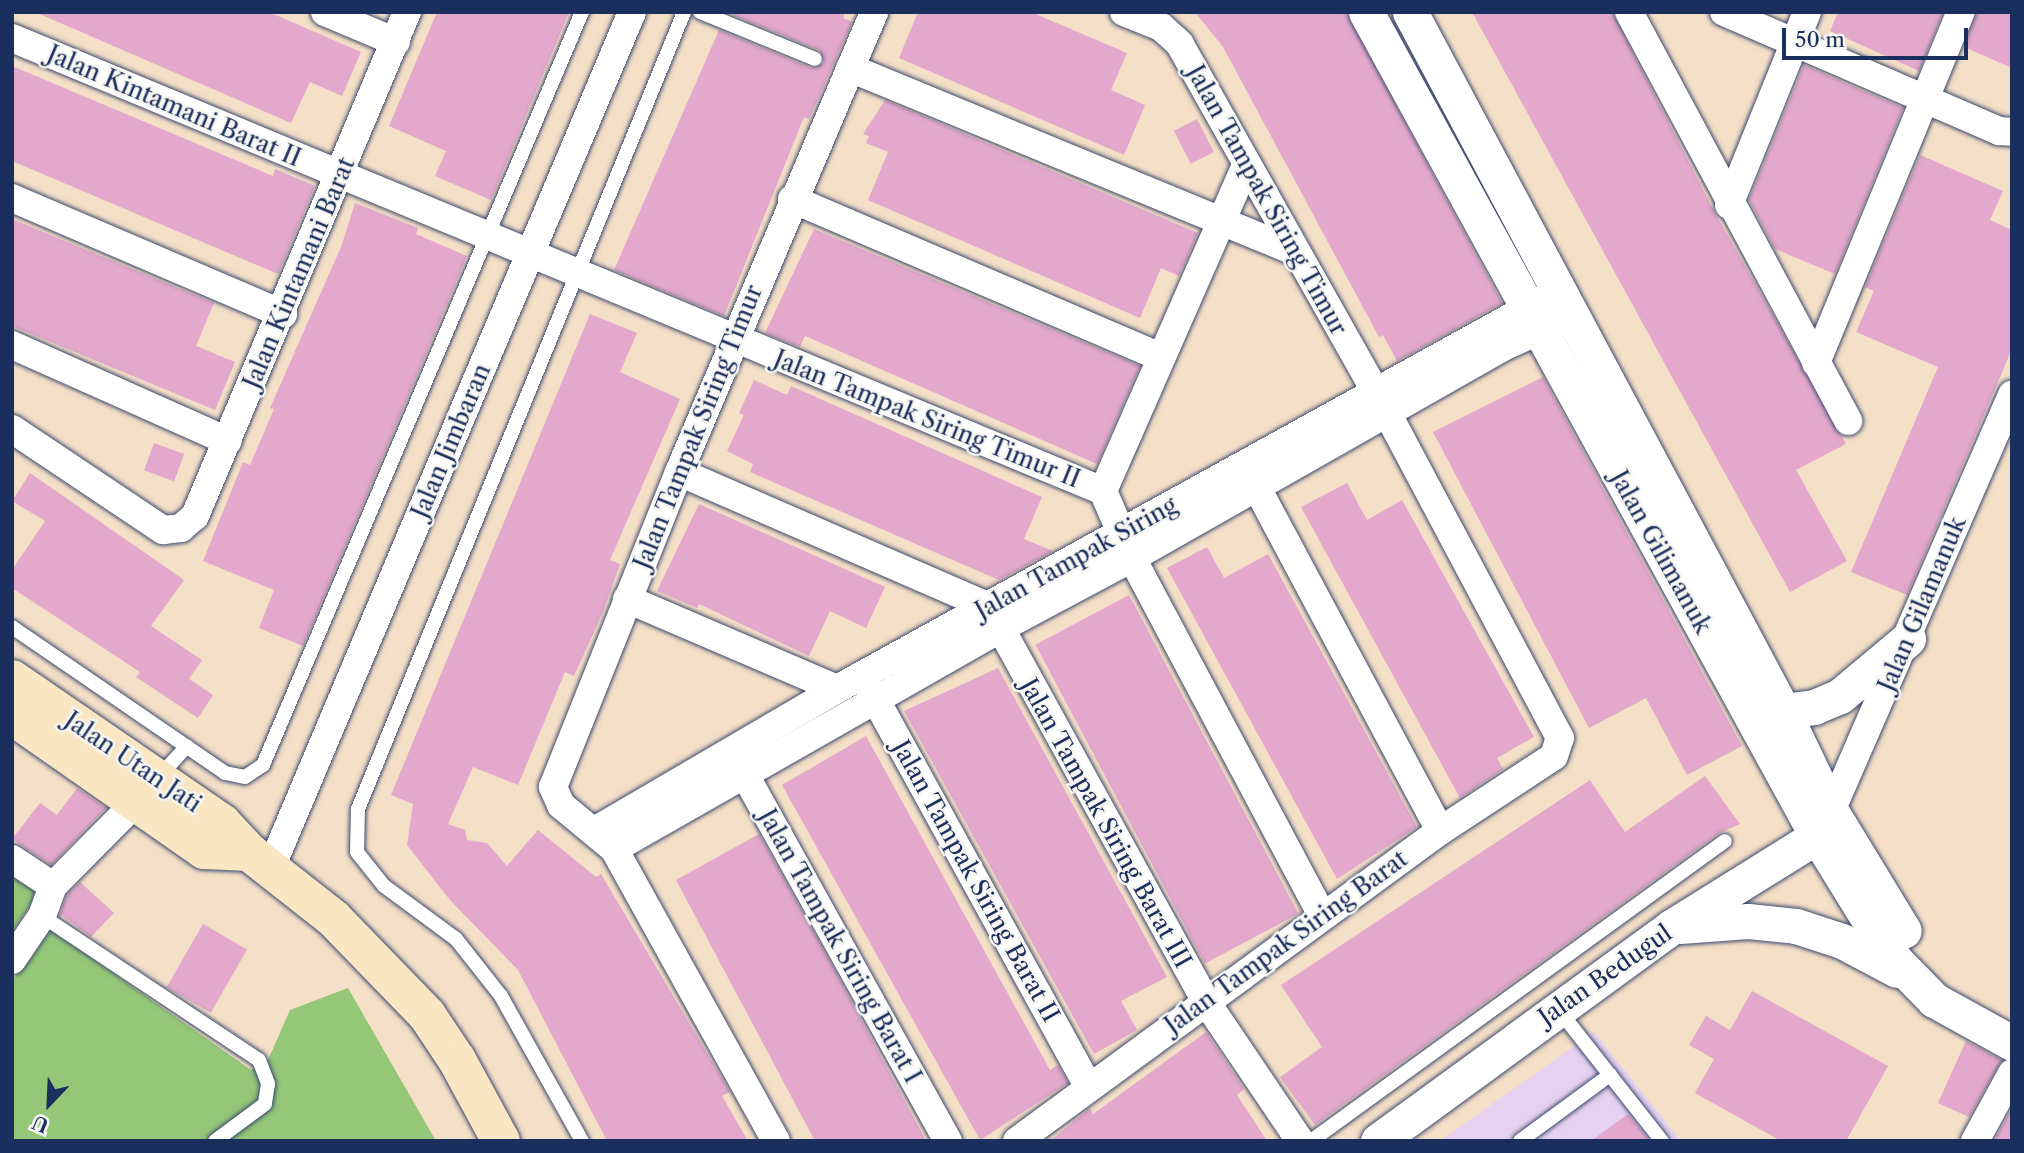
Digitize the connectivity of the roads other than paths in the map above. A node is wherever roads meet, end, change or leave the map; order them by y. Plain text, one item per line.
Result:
1 (325, 12) edge
2 (407, 12) edge
3 (582, 12) edge
4 (632, 12) edge
5 (684, 12) edge
6 (700, 12) edge
7 (874, 12) edge
8 (1124, 12) edge
9 (1366, 12) edge
10 (1410, 12) edge
11 (1629, 12) edge
12 (1724, 12) edge
13 (1807, 12) edge
14 (1961, 12) edge
15 (12, 38) edge
16 (1795, 41) junction
17 (396, 42) junction
18 (815, 59) dead end
19 (850, 68) junction
20 (1926, 99) junction
21 (2008, 136) edge
22 (1246, 165) junction
23 (341, 176) junction
24 (12, 198) edge
25 (792, 199) junction
26 (1729, 205) junction
27 (1221, 223) junction
28 (488, 237) junction
29 (1293, 251) junction
30 (529, 253) junction
31 (576, 272) junction
32 (1567, 302) junction
33 (283, 314) junction
34 (1533, 319) junction
35 (734, 341) junction
36 (12, 345) edge
37 (1160, 357) junction
38 (1816, 363) junction
39 (2012, 395) edge
40 (1381, 402) junction
41 (1848, 421) dead end
42 (12, 429) edge
43 (228, 441) junction
44 (2001, 450) edge
45 (678, 472) junction
46 (1250, 475) junction
47 (1103, 491) junction
48 (1121, 532) junction
49 (1132, 558) junction
50 (627, 599) junction
51 (994, 618) junction
52 (12, 627) edge
53 (1908, 639) junction
54 (12, 679) edge
55 (869, 687) junction
56 (837, 689) junction
57 (1783, 712) junction
58 (12, 716) edge
59 (187, 746) junction
60 (1558, 749) joint
61 (737, 761) junction
62 (146, 790) junction
63 (1824, 824) junction
64 (1440, 831) junction
65 (605, 840) junction
66 (1725, 841) dead end
67 (12, 859) edge
68 (259, 861) junction
69 (53, 886) junction
70 (42, 916) junction
71 (1322, 916) junction
72 (1671, 927) junction
73 (12, 960) edge
74 (1913, 979) junction
75 (1205, 1000) junction
76 (1963, 1007) junction
77 (1557, 1008) junction
78 (2012, 1024) edge
79 (2012, 1043) edge
80 (2012, 1073) edge
81 (1610, 1075) junction
82 (1088, 1087) junction
83 (215, 1141) edge
84 (501, 1141) edge
85 (582, 1141) edge
86 (776, 1141) edge
87 (948, 1141) edge
88 (1017, 1141) edge
89 (1300, 1141) edge
90 (1311, 1141) edge
91 (1378, 1141) edge
92 (1520, 1141) edge
93 (1661, 1141) edge
94 (1975, 1141) edge

1 - 17 street
2 - 17 street, Jalan Kintamani Barat
3 - 28 lane
4 - 30 street, Jalan Jimbaran
5 - 31 lane
6 - 18 lane
7 - 19 street, Jalan Tampak Siring Timur
8 - 22 street, Jalan Tampak Siring Timur
9 - 34 street, Jalan Gilimanuk
10 - 32 street, Jalan Gilimanuk
11 - 26 street
12 - 16 street
13 - 16 street
14 - 20 street
15 - 23 street, Jalan Kintamani Barat II
16 - 20 street
16 - 26 street
17 - 23 street, Jalan Kintamani Barat
19 - 25 street, Jalan Tampak Siring Timur
19 - 27 street
20 - 21 street
20 - 38 street
22 - 27 street
22 - 29 street, Jalan Tampak Siring Timur
23 - 28 street, Jalan Kintamani Barat II
23 - 33 street, Jalan Kintamani Barat
24 - 33 street
25 - 35 street, Jalan Tampak Siring Timur
25 - 37 street
26 - 38 street
27 - 29 street
27 - 37 street
28 - 30 street, Jalan Kintamani Barat II
28 - 59 lane
29 - 40 street, Jalan Tampak Siring Timur
30 - 31 street, Jalan Tampak Siring Timur II
30 - 68 street, Jalan Jimbaran
31 - 35 street, Jalan Tampak Siring Timur II
31 - 85 lane
32 - 34 street, Jalan Tampak Siring
32 - 57 street, Jalan Gilimanuk
33 - 43 street, Jalan Kintamani Barat
34 - 40 street, Jalan Tampak Siring
34 - 63 street, Jalan Gilimanuk
35 - 45 street, Jalan Tampak Siring Timur
35 - 47 street, Jalan Tampak Siring Timur II
36 - 43 street
37 - 47 street
38 - 41 street
39 - 44 street, Jalan Gilamanuk
40 - 46 street, Jalan Tampak Siring
40 - 60 street, Jalan Tampak Siring Timur
42 - 43 street, Jalan Kintamani Barat
44 - 53 street, Jalan Gilamanuk
45 - 50 street, Jalan Tampak Siring Timur
45 - 51 street
46 - 48 street, Jalan Tampak Siring
46 - 49 street, Jalan Tampak Siring
46 - 64 street
47 - 48 street, Jalan Tampak Siring Timur II
48 - 49 street, Jalan Tampak Siring Timur II
48 - 51 street, Jalan Tampak Siring
49 - 51 street, Jalan Tampak Siring
49 - 71 street, Jalan Tampak Siring Timur II
50 - 56 street
50 - 65 street, Jalan Tampak Siring Timur
51 - 55 street, Jalan Tampak Siring
51 - 75 street, Jalan Tampak Siring Barat III
52 - 59 lane
53 - 57 street
53 - 63 street, Jalan Gilamanuk
54 - 62 main road, Jalan Utan Jati
55 - 56 street, Jalan Tampak Siring
55 - 61 street, Jalan Tampak Siring
55 - 82 street, Jalan Tampak Siring Barat II
56 - 61 street, Jalan Tampak Siring
57 - 63 street, Jalan Gilimanuk
58 - 62 main road, Jalan Utan Jati
59 - 62 lane
60 - 64 street, Jalan Tampak Siring Barat
61 - 65 street, Jalan Tampak Siring
61 - 87 street, Jalan Tampak Siring Barat I
62 - 68 main road, Jalan Utan Jati
62 - 69 street
63 - 72 street, Jalan Bedugul
63 - 74 street, Jalan Gilimanuk
63 - 76 street, Jalan Gilimanuk
64 - 71 street, Jalan Tampak Siring Barat
65 - 86 street
66 - 90 lane
67 - 69 street
68 - 84 main road
69 - 70 street
70 - 73 street
70 - 83 lane
71 - 75 street, Jalan Tampak Siring Barat
72 - 74 street
72 - 77 street, Jalan Bedugul
74 - 76 street, Jalan Gilimanuk
75 - 82 street, Jalan Tampak Siring Barat
75 - 89 street, Jalan Tampak Siring Barat III
76 - 78 street, Jalan Gilimanuk
76 - 79 street, Jalan Gilimanuk
77 - 81 lane
77 - 91 street, Jalan Bedugul
80 - 94 street
81 - 92 lane
81 - 93 lane
82 - 88 street, Jalan Tampak Siring Barat

